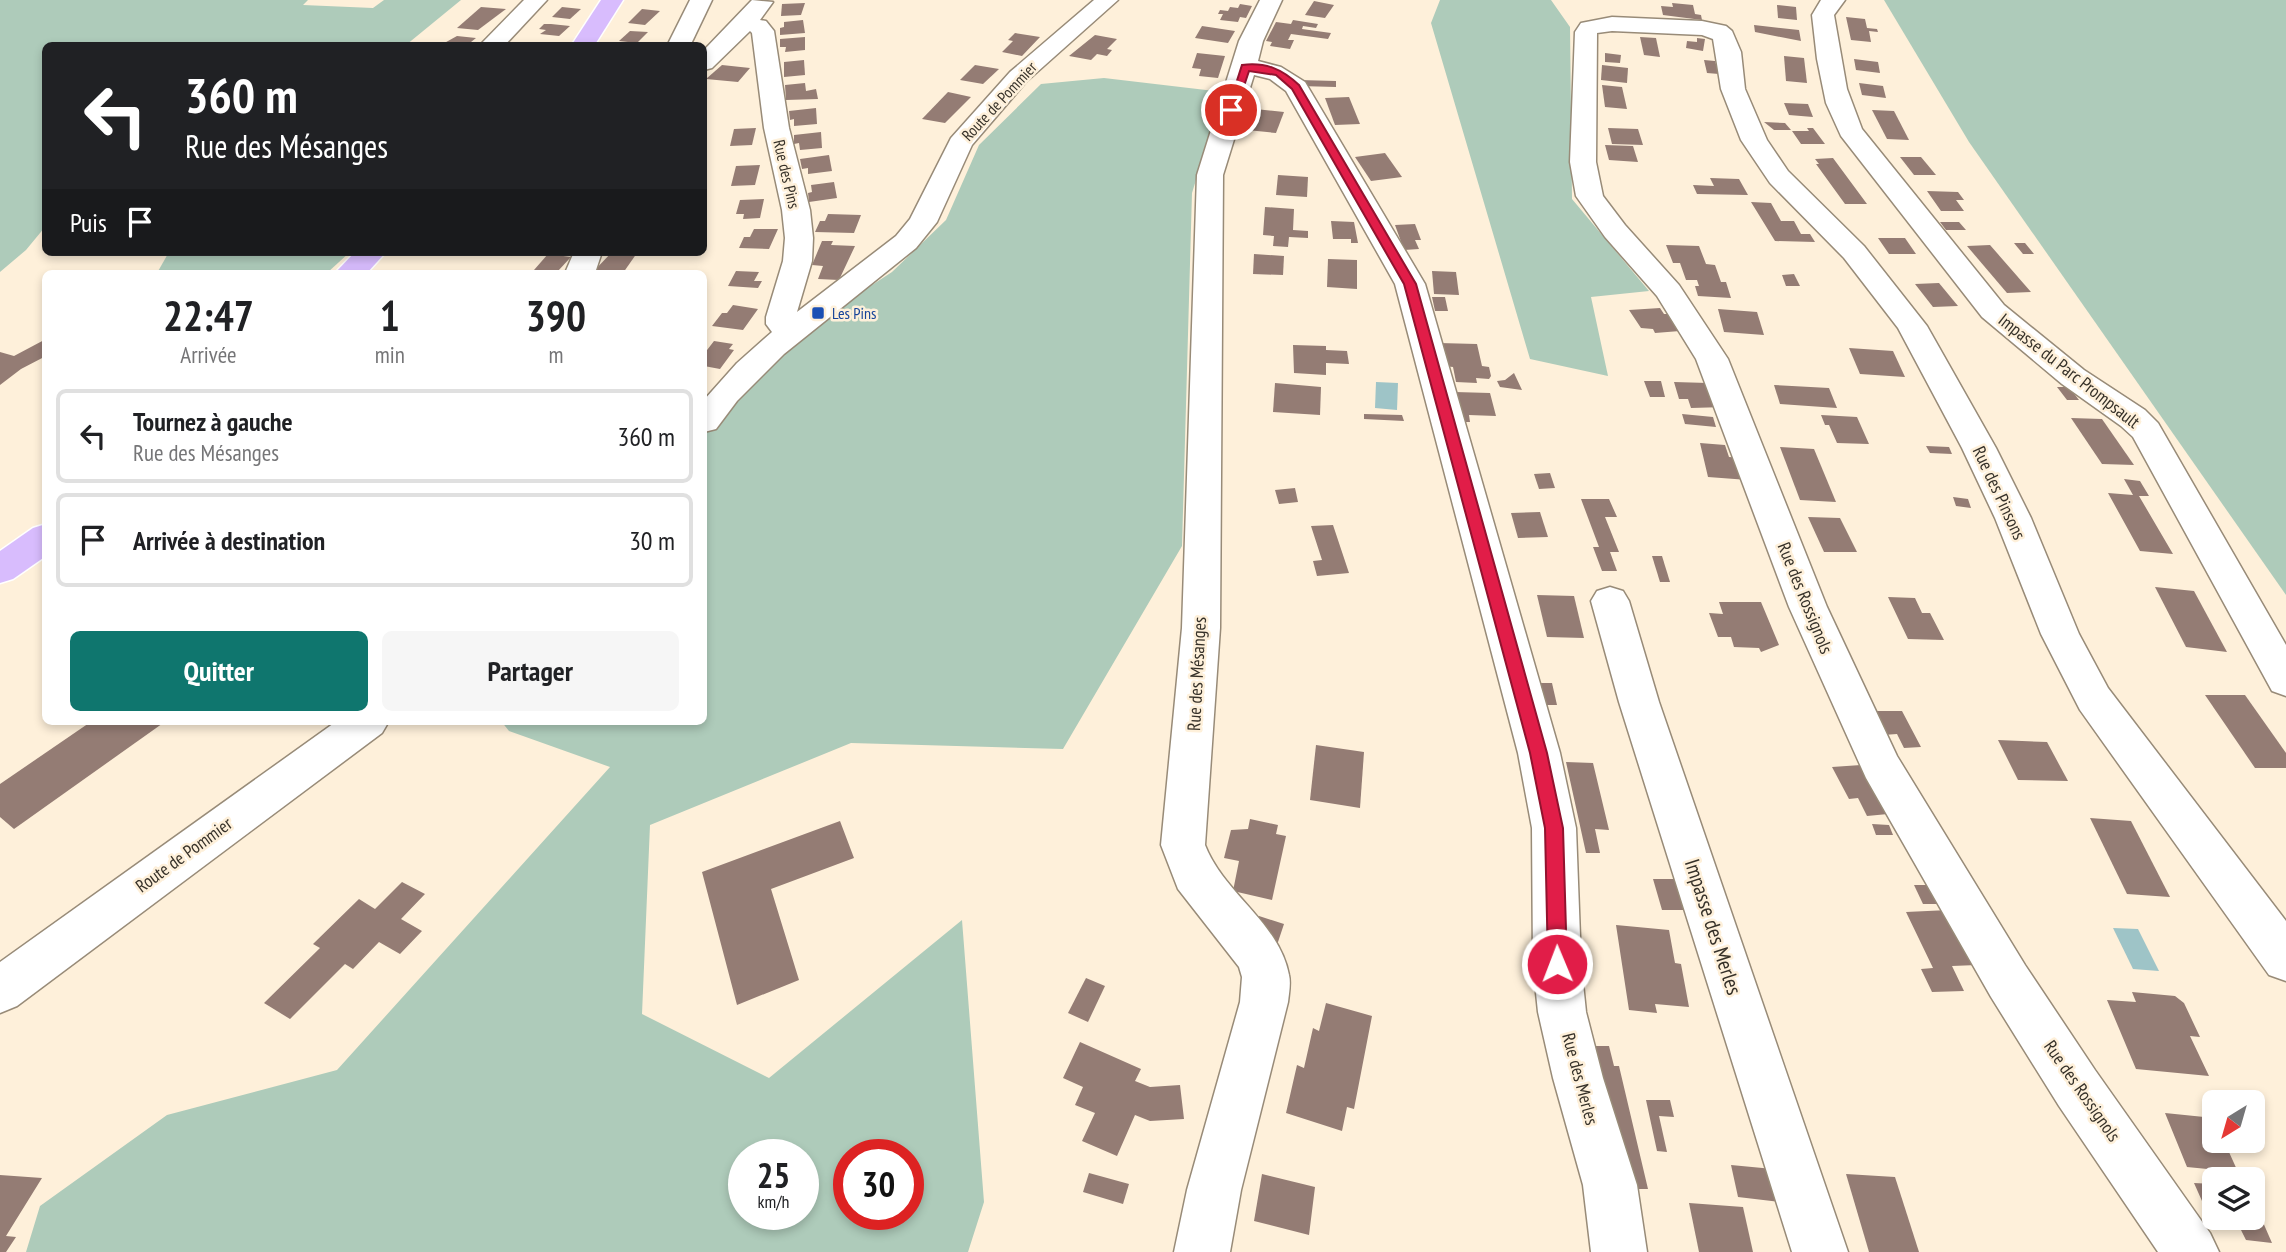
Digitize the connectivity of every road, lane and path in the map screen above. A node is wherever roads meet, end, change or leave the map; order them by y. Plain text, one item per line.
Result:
1 (536, 0) edge
2 (612, 0) edge
3 (701, 0) edge
4 (763, 0) edge
5 (1107, 0) edge
6 (1271, 0) edge
7 (1834, 0) edge
8 (745, 23) junction
9 (1718, 31) joint
10 (493, 42) edge
11 (585, 42) edge
12 (680, 42) edge
13 (707, 60) edge
14 (1245, 67) junction
15 (368, 256) edge
16 (353, 270) edge
17 (791, 330) junction
18 (707, 417) edge
19 (42, 540) edge
20 (0, 570) edge
21 (1610, 601) dead end
22 (2286, 680) edge
23 (363, 725) edge
24 (2286, 958) edge
25 (0, 990) edge
26 (1202, 1252) edge
27 (1619, 1252) edge
28 (1820, 1252) edge
29 (2191, 1252) edge

1 - 10 street
2 - 11 main road
3 - 12 street
4 - 8 street
5 - 17 street, Route de Pommier
6 - 14 street, Rue des Mésanges
7 - 22 street, Impasse du Parc Prompsault
8 - 13 street
8 - 17 street, Rue des Pins
9 - 24 street, Rue des Pinsons
9 - 29 street, Rue des Rossignols
14 - 26 street, Rue des Mésanges
14 - 27 street, Rue des Merles
15 - 16 main road
17 - 18 street, Route de Pommier
19 - 20 main road
21 - 28 street, Impasse des Merles
23 - 25 street, Route de Pommier

